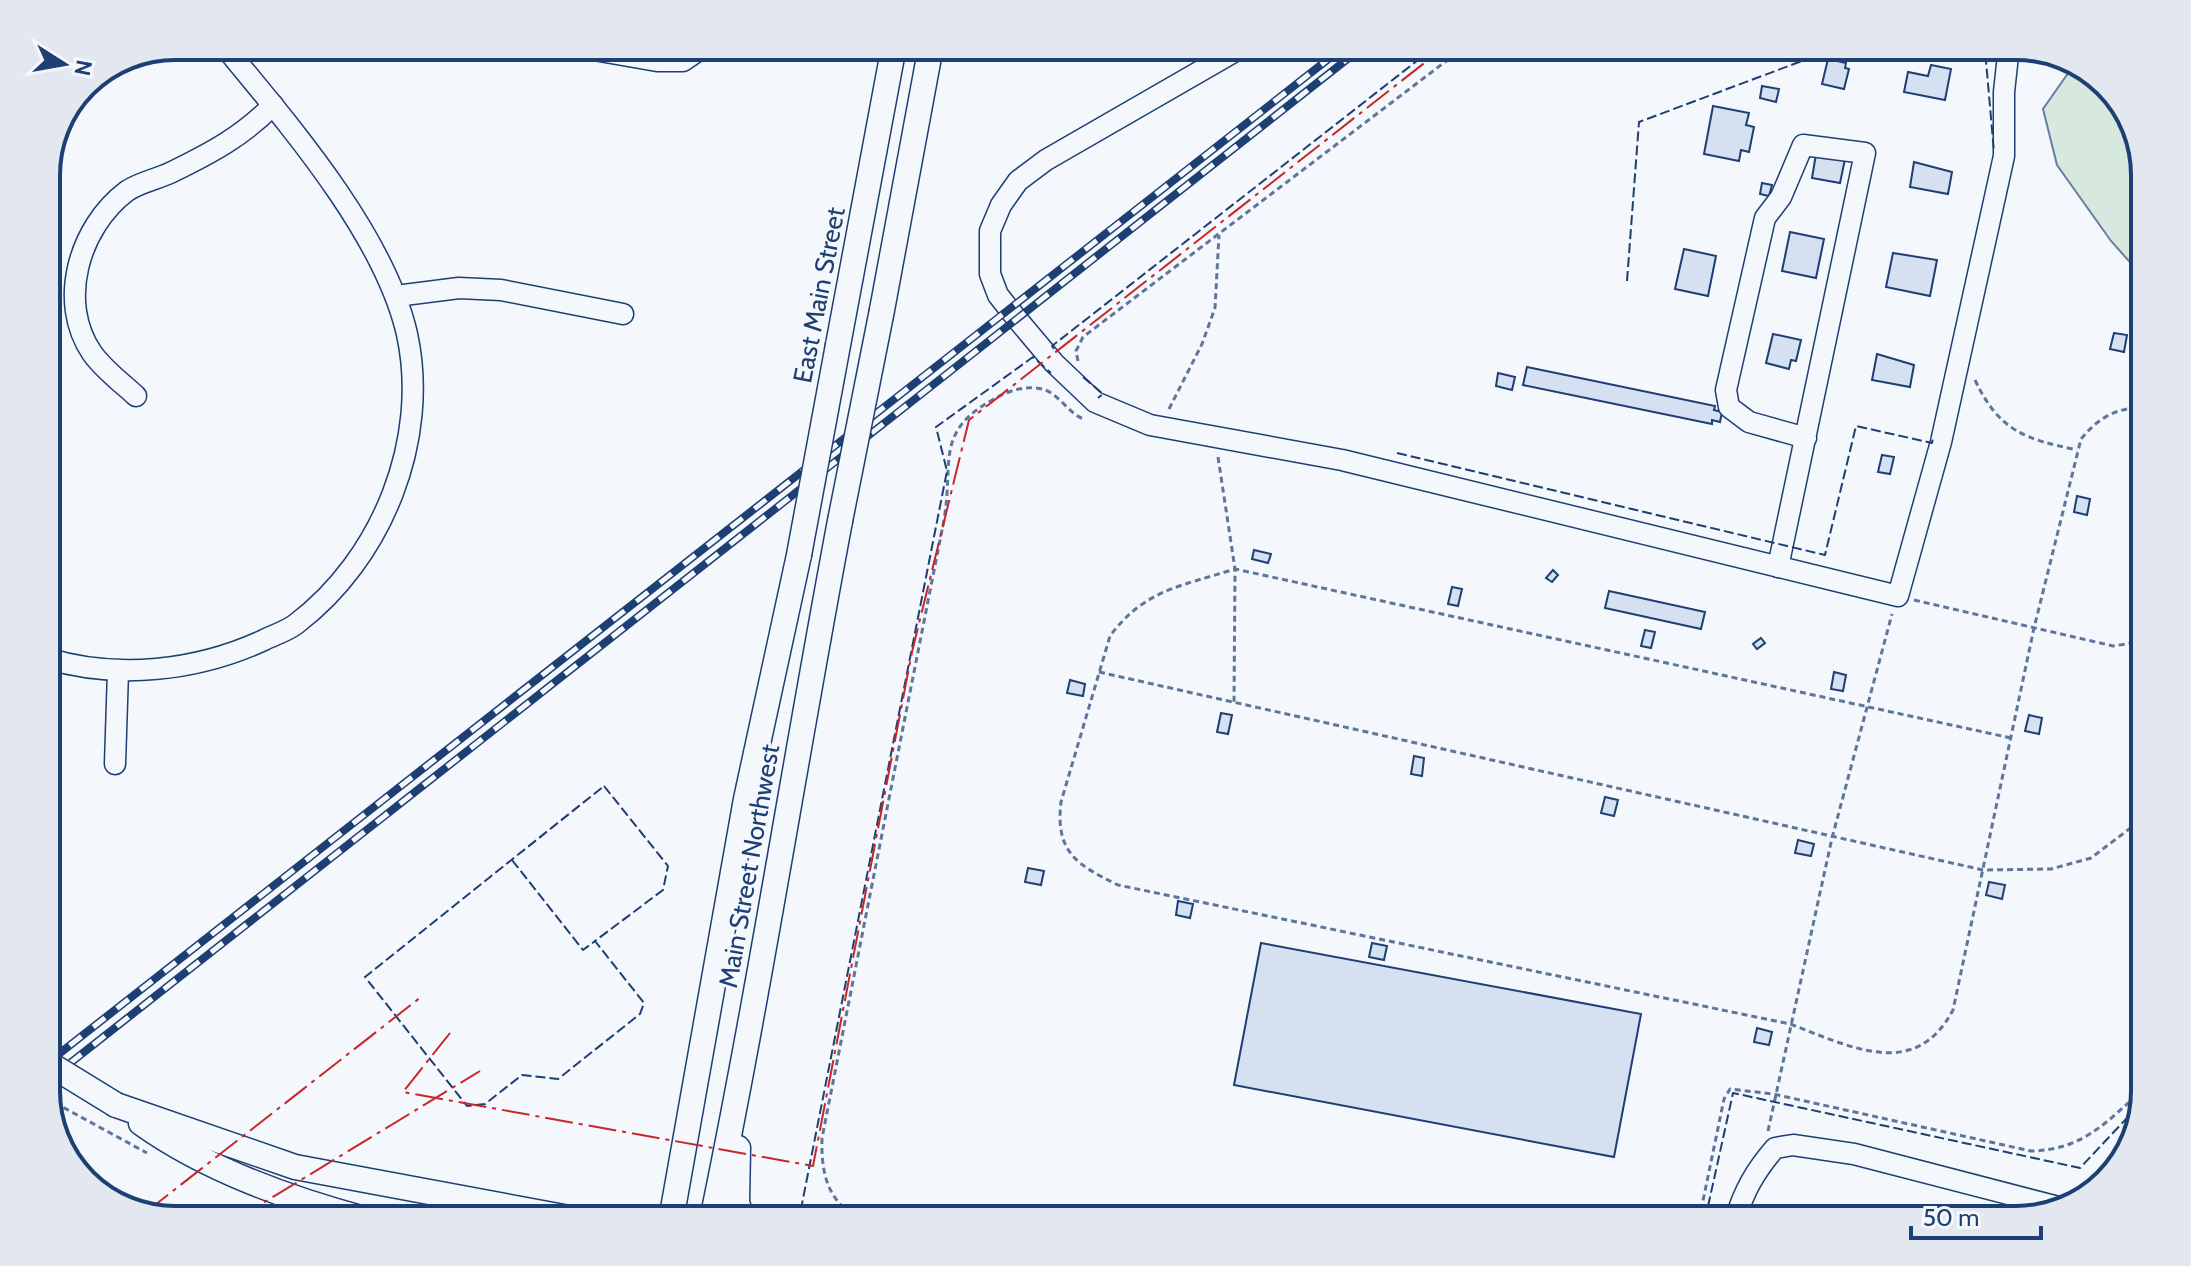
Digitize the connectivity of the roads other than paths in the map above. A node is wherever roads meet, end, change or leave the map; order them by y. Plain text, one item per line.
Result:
1 (236, 60) edge
2 (651, 60) edge
3 (684, 60) edge
4 (891, 60) edge
5 (928, 60) edge
6 (1220, 60) edge
7 (2008, 60) edge
8 (273, 105) junction
9 (396, 296) junction
10 (623, 314) dead end
11 (136, 396) dead end
12 (1806, 438) junction
13 (799, 555) joint
14 (1778, 567) junction
15 (60, 661) edge
16 (118, 671) junction
17 (115, 764) dead end
18 (60, 1071) edge
19 (116, 1105) junction
20 (733, 1119) junction
21 (2042, 1203) edge
22 (329, 1206) edge
23 (505, 1206) edge
24 (673, 1206) edge
25 (715, 1206) edge
26 (738, 1206) edge
27 (1739, 1206) edge

1 - 8 street
2 - 3 street
4 - 13 main road, East Main Street, bridge
5 - 20 main road, Main Street Northwest, bridge
6 - 14 street
7 - 14 street
8 - 9 street
8 - 11 street
9 - 10 street
9 - 16 street
12 - 12 street
12 - 14 street
13 - 24 main road, Main Street Northwest
15 - 16 street
16 - 17 street
18 - 19 main road, bridge
19 - 22 main road
19 - 23 main road
20 - 25 main road, Main Street Northwest
20 - 26 main road
21 - 27 street

